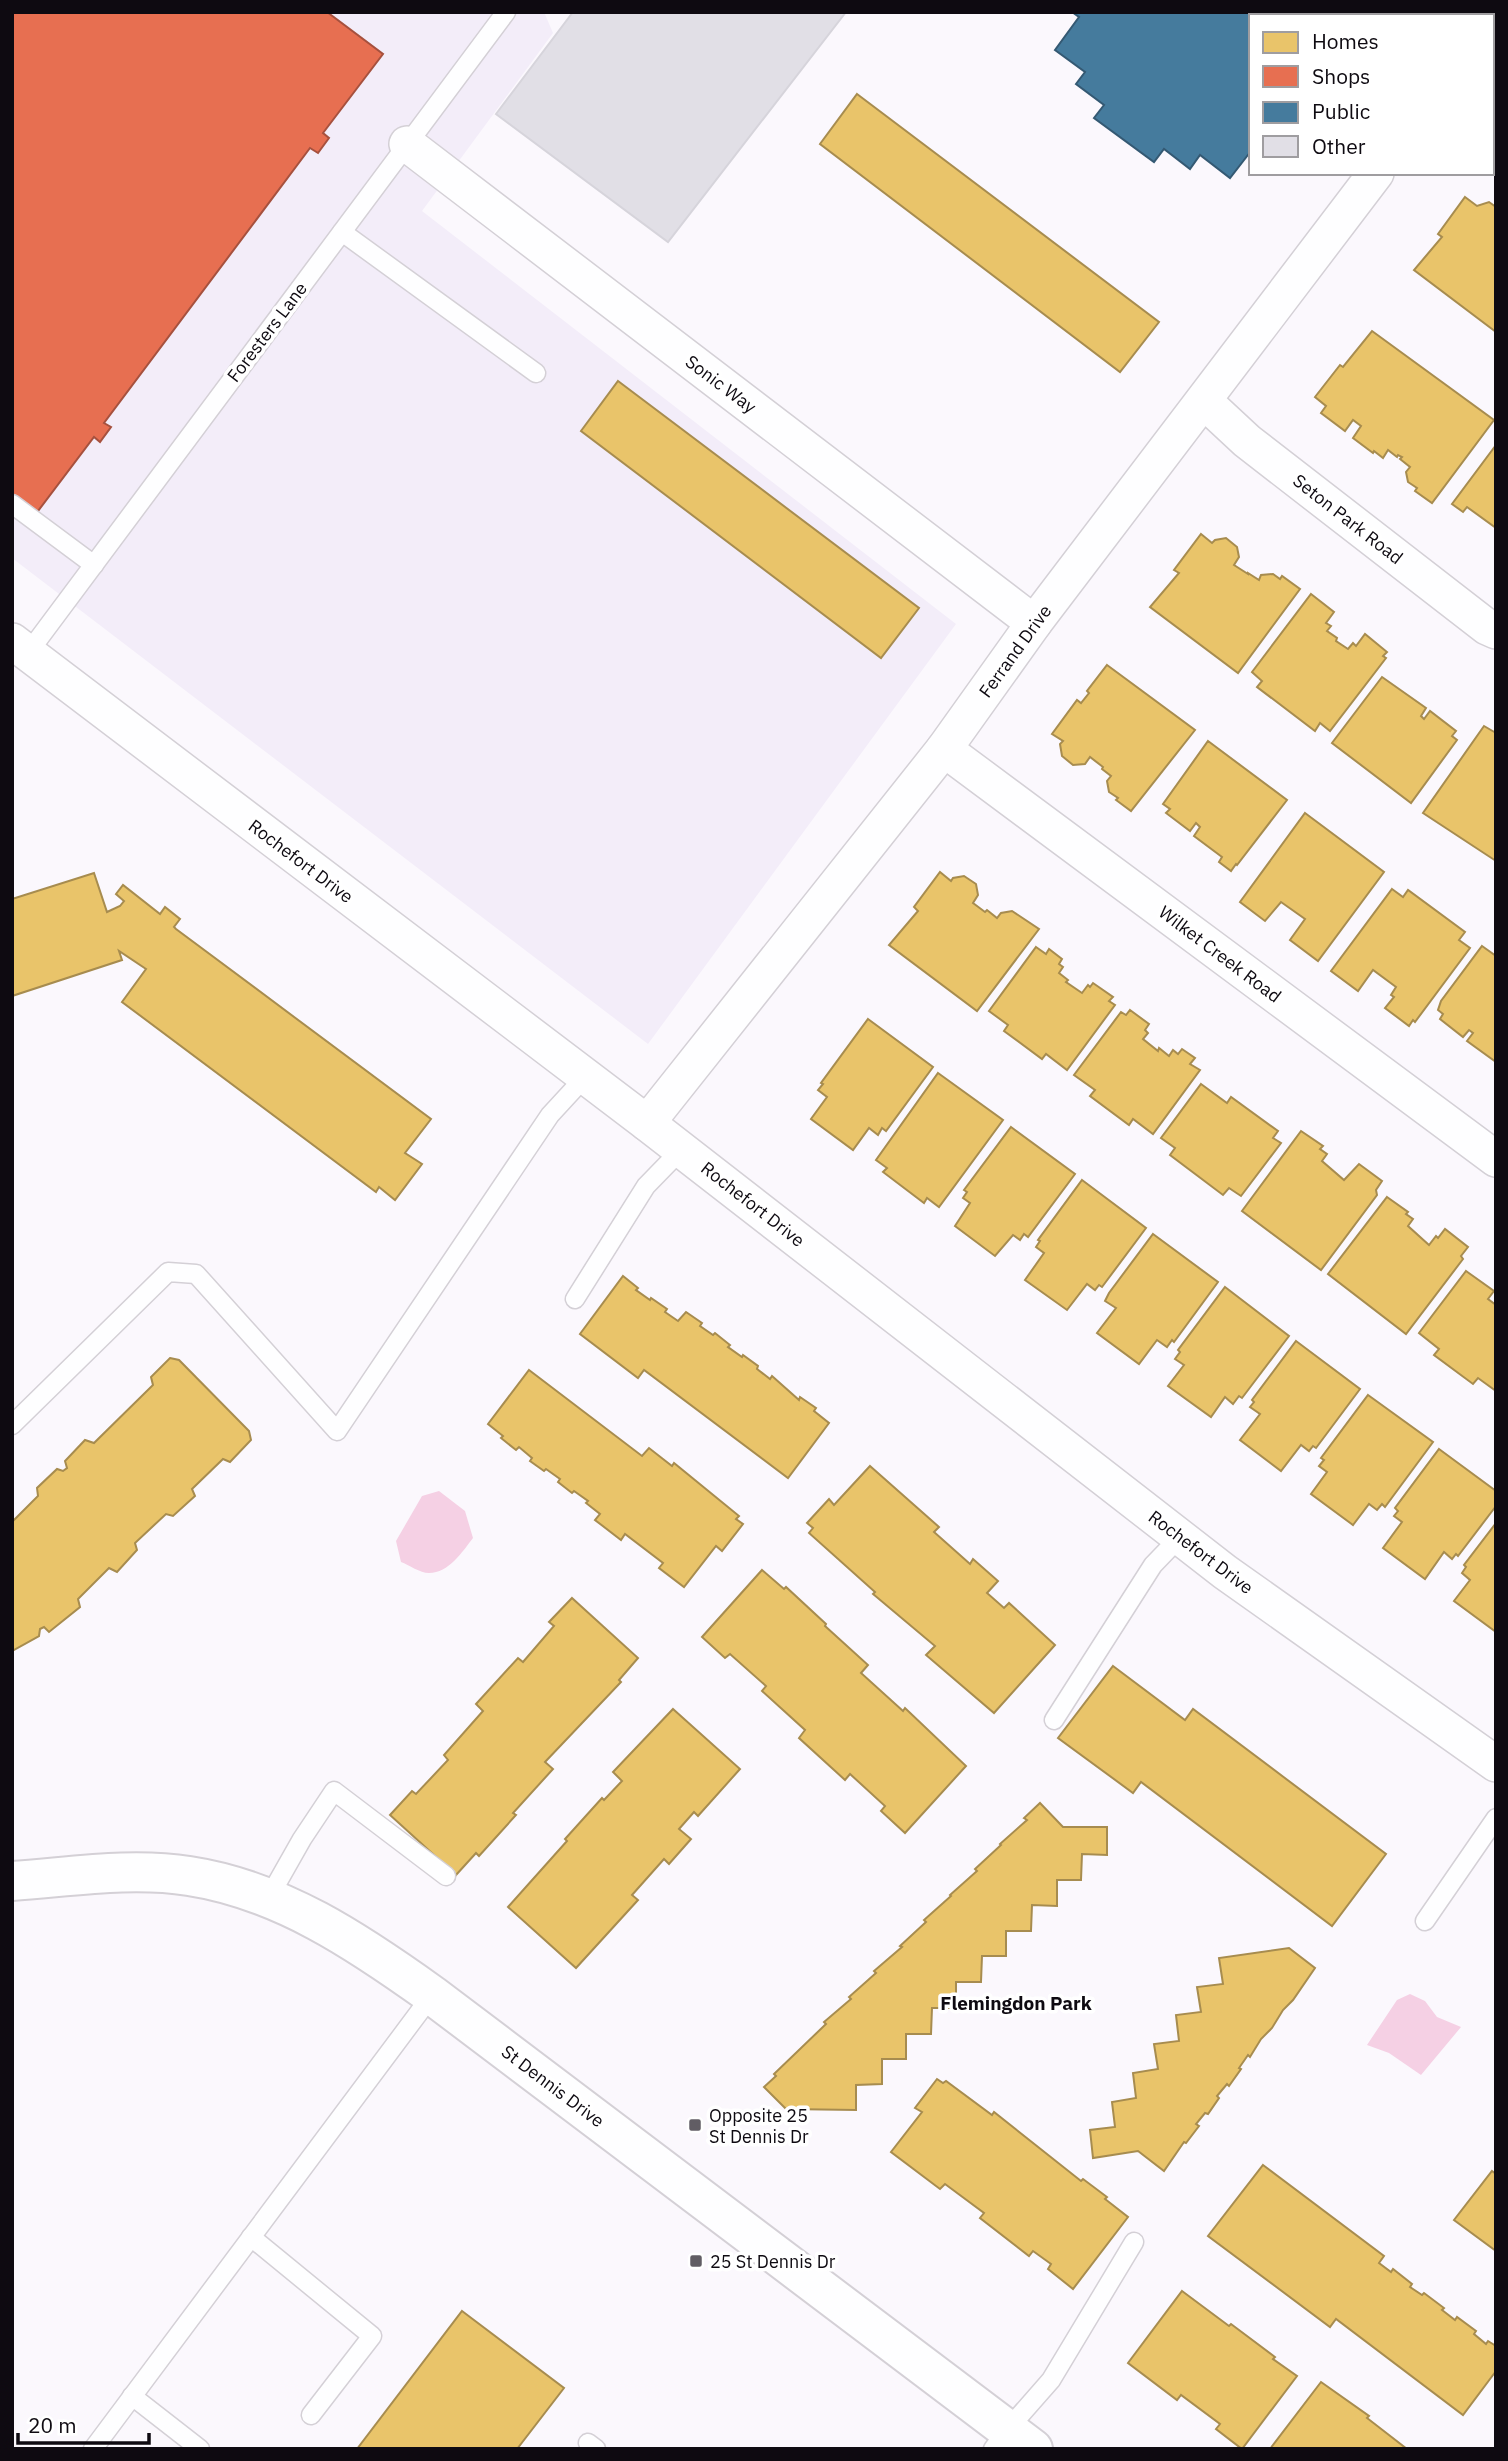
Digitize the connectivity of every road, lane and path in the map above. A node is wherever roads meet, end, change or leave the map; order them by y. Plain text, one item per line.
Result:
1 (506, 12) edge
2 (407, 144) junction
3 (1374, 175) edge
4 (342, 232) junction
5 (536, 373) dead end
6 (1204, 401) junction
7 (12, 504) edge
8 (94, 565) junction
9 (1034, 623) junction
10 (1496, 631) edge
11 (20, 647) edge
12 (944, 749) junction
13 (585, 1077) junction
14 (647, 1123) junction
15 (682, 1149) junction
16 (1496, 1159) edge
17 (575, 1299) dead end
18 (12, 1424) edge
19 (1181, 1537) junction
20 (1054, 1720) dead end
21 (1496, 1764) edge
22 (1496, 1818) edge
23 (446, 1876) dead end
24 (12, 1881) edge
25 (268, 1899) junction
26 (1426, 1921) dead end
27 (432, 1995) junction
28 (251, 2237) junction
29 (1134, 2242) dead end
30 (132, 2396) junction
31 (311, 2415) dead end
32 (1011, 2442) edge
33 (93, 2449) edge
34 (200, 2449) edge

1 - 2 lane, Foresters Lane
2 - 4 lane, Foresters Lane
2 - 9 street, Sonic Way
3 - 6 street, Ferrand Drive
4 - 5 lane
4 - 8 lane, Foresters Lane
6 - 9 street, Ferrand Drive
6 - 10 street, Seton Park Road
7 - 8 lane
8 - 11 lane, Foresters Lane
9 - 12 street, Ferrand Drive
11 - 13 street, Rochefort Drive
12 - 14 street, Ferrand Drive
12 - 16 street, Wilket Creek Road
13 - 14 street, Rochefort Drive
13 - 18 lane
14 - 15 street, Rochefort Drive
15 - 17 lane
15 - 19 street, Rochefort Drive
19 - 20 lane
19 - 21 street, Rochefort Drive
22 - 26 lane
23 - 25 lane
24 - 25 street, St Dennis Drive
25 - 27 street, St Dennis Drive
27 - 28 lane
27 - 32 street, St Dennis Drive
28 - 30 lane
28 - 31 lane
29 - 32 lane
30 - 33 lane
30 - 34 lane

